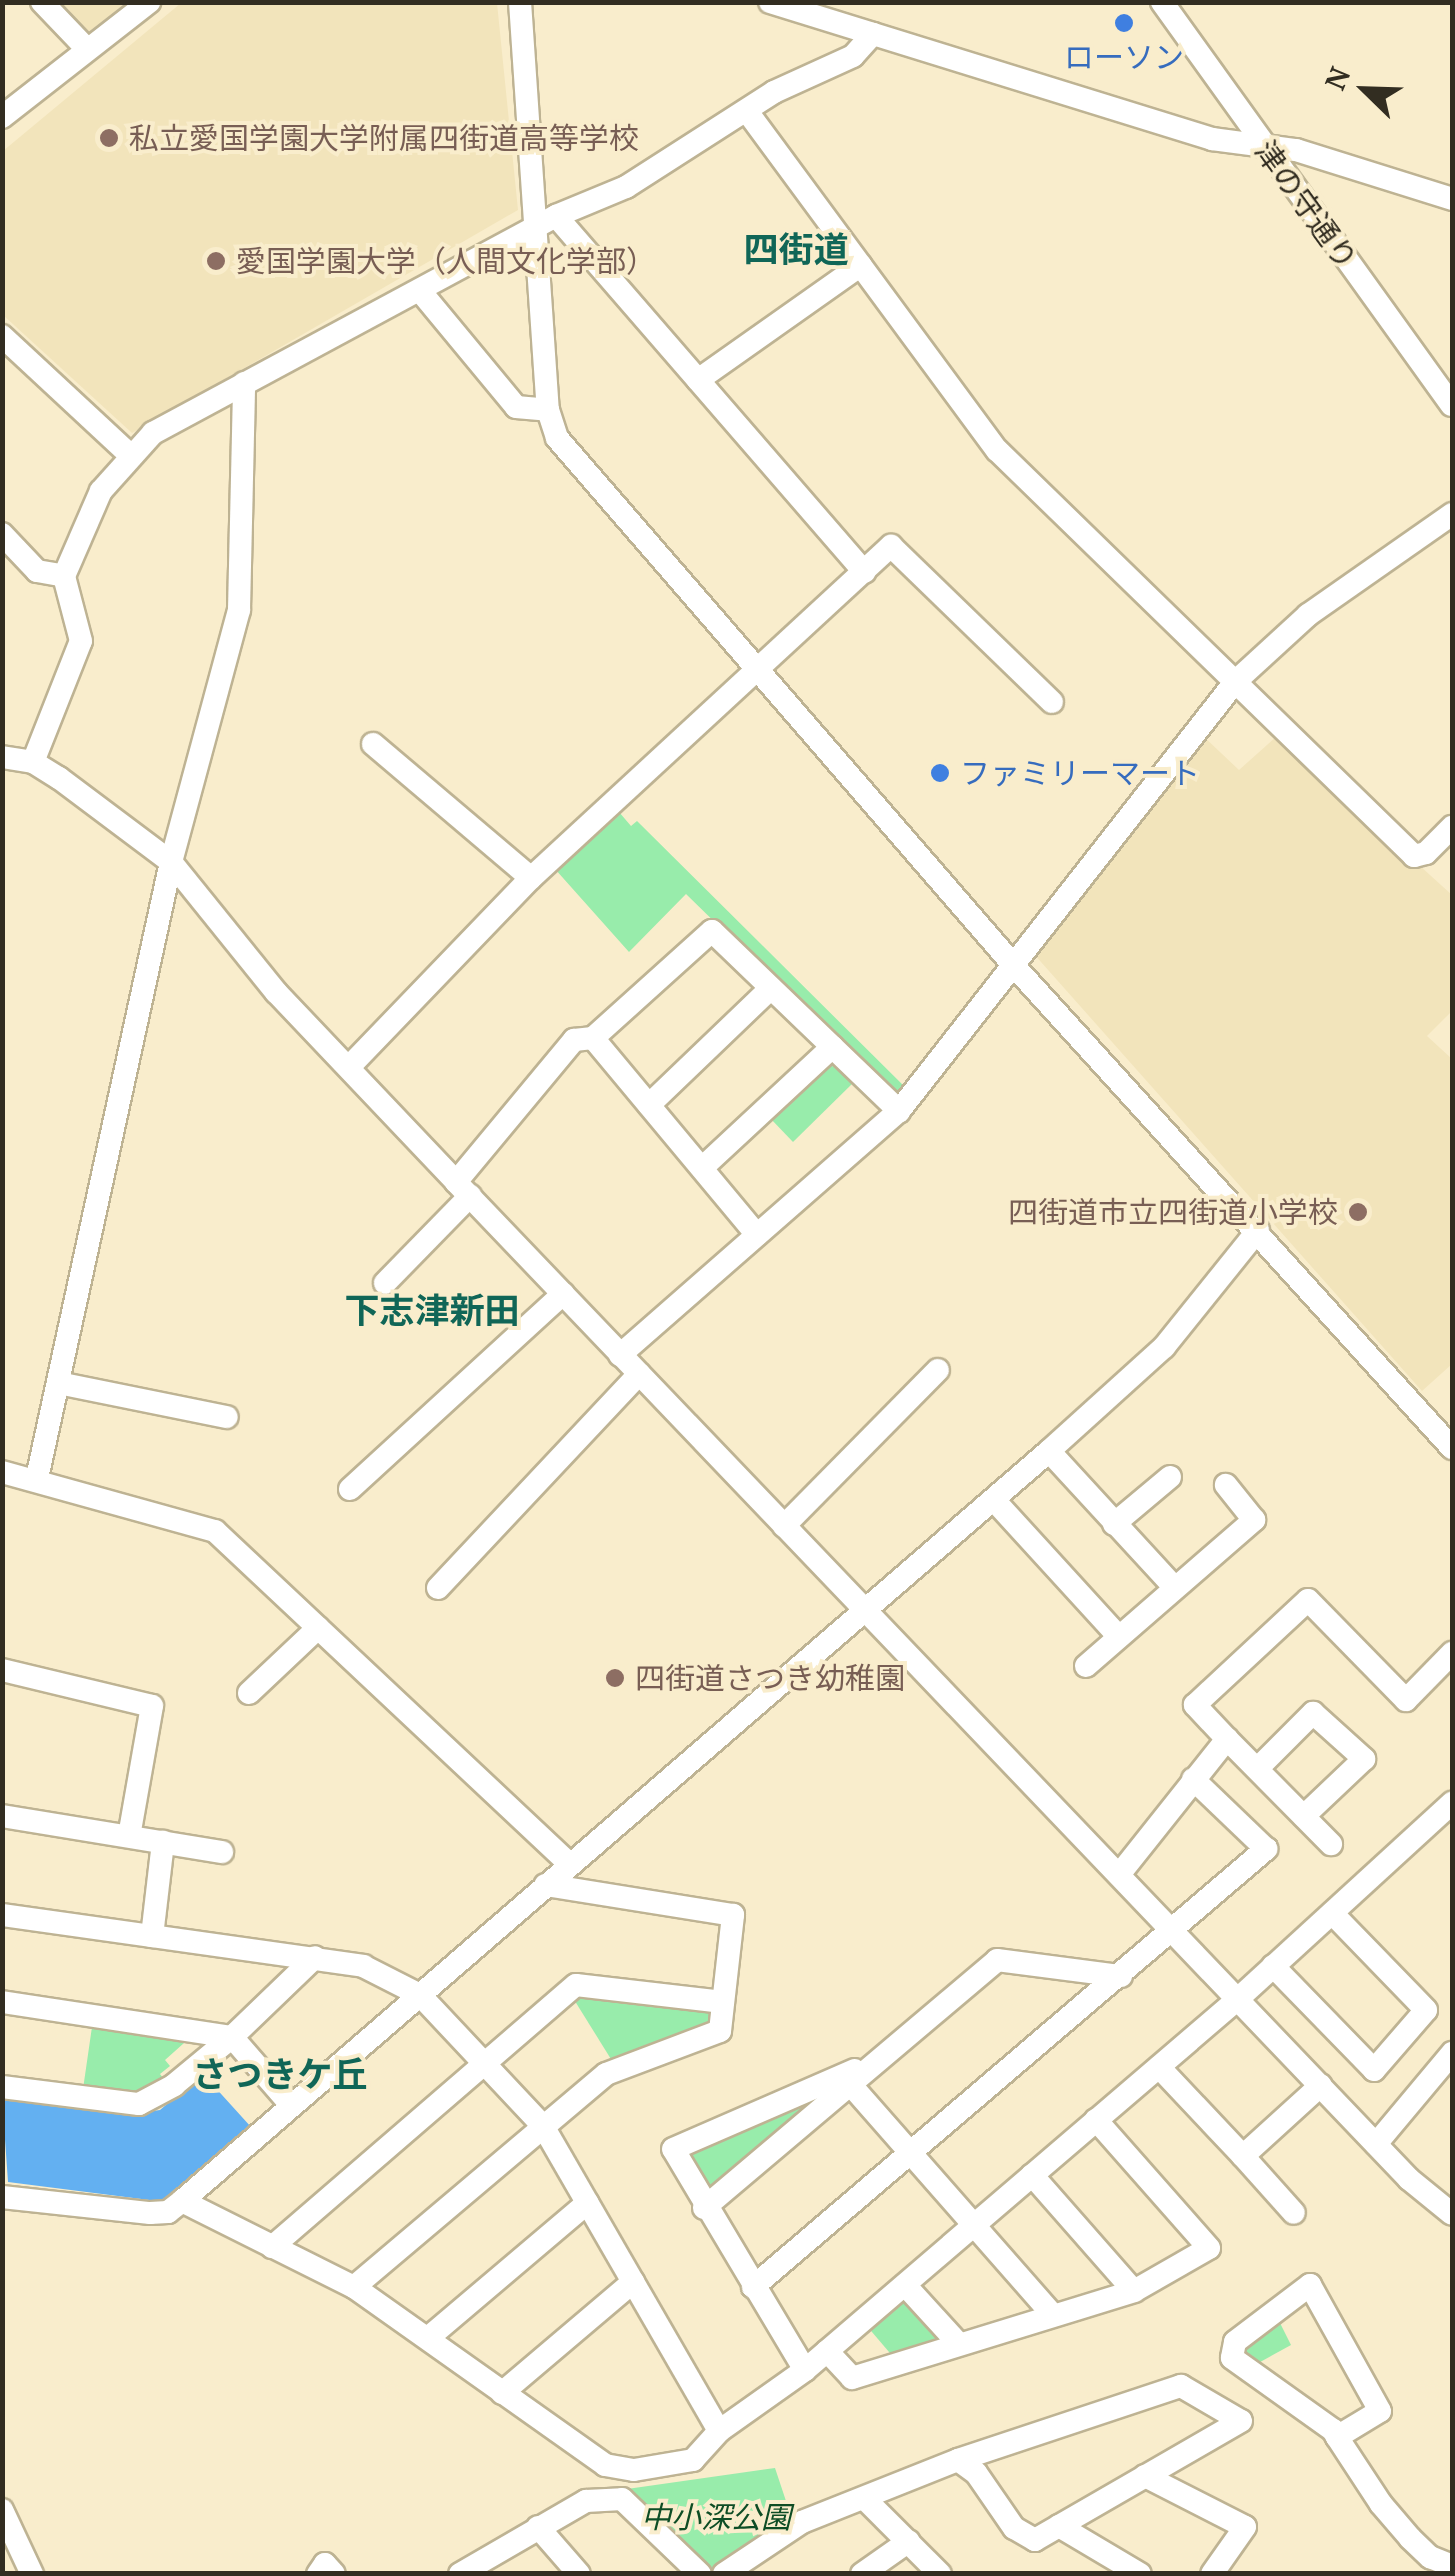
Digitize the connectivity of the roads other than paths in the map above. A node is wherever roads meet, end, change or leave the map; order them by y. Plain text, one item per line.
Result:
1 (42, 2) edge
2 (149, 2) edge
3 (520, 2) edge
4 (770, 2) edge
5 (1170, 6) edge
6 (873, 34) junction
7 (86, 48) junction
8 (749, 114) junction
9 (2, 118) edge
10 (1261, 143) junction
11 (1452, 199) edge
12 (547, 221) junction
13 (861, 264) junction
14 (421, 292) junction
15 (2, 336) edge
16 (698, 380) junction
17 (244, 383) junction
18 (1452, 405) edge
19 (548, 410) junction
20 (130, 455) junction
21 (1452, 514) edge
22 (2, 534) edge
23 (864, 572) junction
24 (64, 576) junction
25 (763, 670) junction
26 (1235, 682) junction
27 (1052, 702) dead end
28 (373, 744) dead end
29 (2, 756) edge
30 (33, 762) junction
31 (1452, 828) edge
32 (171, 862) junction
33 (531, 878) junction
34 (1015, 967) junction
35 (770, 988) junction
36 (593, 1038) junction
37 (832, 1047) junction
38 (349, 1068) junction
39 (649, 1105) junction
40 (899, 1111) junction
41 (702, 1168) junction
42 (463, 1189) junction
43 (1258, 1230) junction
44 (757, 1235) junction
45 (386, 1283) dead end
46 (563, 1294) junction
47 (620, 1355) junction
48 (938, 1370) dead end
49 (638, 1374) junction
50 (58, 1383) junction
51 (227, 1417) dead end
52 (1452, 1448) edge
53 (1049, 1452) junction
54 (2, 1472) edge
55 (1170, 1477) dead end
56 (37, 1478) junction
57 (1226, 1485) dead end
58 (350, 1489) dead end
59 (994, 1500) junction
60 (1114, 1524) junction
61 (784, 1526) junction
62 (438, 1588) dead end
63 (1175, 1588) junction
64 (863, 1609) junction
65 (318, 1628) junction
66 (1119, 1637) junction
67 (1452, 1653) edge
68 (1086, 1666) dead end
69 (2, 1670) edge
70 (249, 1692) dead end
71 (1227, 1740) junction
72 (1258, 1768) junction
73 (1193, 1779) junction
74 (1452, 1803) edge
75 (2, 1816) edge
76 (1304, 1816) junction
77 (129, 1836) junction
78 (163, 1842) junction
79 (1330, 1844) dead end
80 (222, 1852) dead end
81 (568, 1864) junction
82 (1122, 1872) junction
83 (545, 1885) junction
84 (1332, 1913) junction
85 (2, 1915) edge
86 (1177, 1929) junction
87 (152, 1936) junction
88 (316, 1957) junction
89 (1274, 1966) junction
90 (1122, 1976) junction
91 (420, 1995) junction
92 (1239, 1998) junction
93 (2, 2002) edge
94 (724, 2002) junction
95 (232, 2037) junction
96 (1452, 2053) edge
97 (483, 2061) junction
98 (1159, 2067) junction
99 (846, 2080) junction
100 (1322, 2085) junction
101 (2, 2087) edge
102 (292, 2106) junction
103 (1096, 2120) junction
104 (543, 2126) junction
105 (1376, 2144) junction
106 (911, 2154) junction
107 (1243, 2156) junction
108 (1032, 2175) junction
109 (2, 2197) edge
110 (182, 2201) junction
111 (587, 2203) junction
112 (704, 2208) junction
113 (1294, 2213) dead end
114 (1452, 2214) edge
115 (974, 2225) junction
116 (272, 2246) junction
117 (633, 2282) junction
118 (905, 2284) junction
119 (354, 2286) junction
120 (753, 2286) junction
121 (1134, 2290) junction
122 (1050, 2312) junction
123 (428, 2338) junction
124 (958, 2343) junction
125 (827, 2351) junction
126 (805, 2370) junction
127 (502, 2393) junction
128 (718, 2431) junction
129 (1337, 2437) junction
130 (958, 2460) junction
131 (1146, 2476) junction
132 (867, 2501) junction
133 (2, 2510) edge
134 (1060, 2526) junction
135 (538, 2527) junction
136 (909, 2542) junction
137 (1452, 2566) edge
138 (30, 2573) edge
139 (318, 2574) edge
140 (334, 2574) edge
141 (460, 2574) edge
142 (579, 2574) edge
143 (700, 2574) edge
144 (724, 2574) edge
145 (862, 2574) edge
146 (940, 2574) edge
147 (1140, 2574) edge
148 (1212, 2574) edge

1 - 7 street
2 - 7 street
3 - 12 street
4 - 6 street
5 - 10 street, 津の守通り
6 - 8 street
6 - 10 street
7 - 9 street
8 - 12 street
8 - 13 street
10 - 11 street
10 - 18 street, 津の守通り
12 - 14 street
12 - 16 street
12 - 19 street
13 - 16 street
13 - 26 street
14 - 17 street
14 - 19 street
15 - 20 street
16 - 23 street
17 - 20 street
17 - 32 street
19 - 25 street
20 - 24 street
21 - 26 street
22 - 24 street
23 - 25 street
23 - 27 street
24 - 30 street
25 - 33 street
25 - 34 street
26 - 31 street
26 - 34 street
28 - 33 street
29 - 30 street
30 - 32 street
32 - 38 street
32 - 50 street
33 - 38 street
34 - 40 street
34 - 43 street
35 - 36 street
35 - 37 street
35 - 39 street
36 - 39 street
36 - 42 street
37 - 40 street
37 - 41 street
38 - 42 street
39 - 41 street
40 - 44 street
41 - 44 street
42 - 45 street
42 - 46 street
43 - 52 street
43 - 53 street
44 - 47 street
46 - 47 street
46 - 58 street
47 - 49 street
48 - 61 street
49 - 61 street
49 - 62 street
50 - 51 street
50 - 56 street
53 - 59 street
53 - 60 street
54 - 56 street
55 - 60 street
56 - 65 street
57 - 63 street
59 - 64 street
59 - 66 street
60 - 63 street
61 - 64 street
63 - 66 street
64 - 81 street
64 - 82 street
65 - 70 street
65 - 81 street
66 - 68 street
67 - 71 street
69 - 77 street
71 - 72 street
71 - 73 street
72 - 76 street
72 - 76 street
73 - 82 street
73 - 86 street
74 - 84 street
75 - 77 street
76 - 79 street
77 - 78 street
78 - 80 street
78 - 87 street
81 - 83 street
82 - 86 street
83 - 91 street
83 - 94 street
84 - 89 street
84 - 89 street
85 - 87 street
86 - 90 street
86 - 92 street
87 - 88 street
88 - 91 street
88 - 95 street
89 - 92 street
90 - 99 street
90 - 106 street
91 - 97 street
91 - 102 street
92 - 98 street
92 - 100 street
93 - 95 street
94 - 97 street
94 - 104 street
95 - 101 street
95 - 102 street
96 - 105 street
97 - 104 street
97 - 116 street
98 - 103 street
98 - 107 street
99 - 106 street
99 - 112 street
99 - 112 street
100 - 105 street
100 - 107 street
102 - 110 street
103 - 108 street
103 - 121 street
104 - 111 street
104 - 119 street
105 - 114 street
106 - 115 street
106 - 120 street
107 - 113 street
108 - 115 street
108 - 121 street
109 - 110 street
110 - 116 street
111 - 117 street
111 - 123 street
112 - 120 street
115 - 118 street
115 - 122 street
116 - 119 street
117 - 127 street
117 - 128 street
118 - 124 street
118 - 125 street
119 - 123 street
120 - 126 street
121 - 122 street
122 - 124 street
123 - 127 street
124 - 125 street
125 - 126 street
126 - 128 street
127 - 128 street
129 - 129 street
129 - 137 street
130 - 131 street
130 - 132 street
130 - 134 street
131 - 134 street
131 - 148 street
132 - 136 street
132 - 144 street
133 - 138 street
134 - 147 street
135 - 141 street
135 - 142 street
135 - 143 street
136 - 145 street
136 - 146 street
139 - 140 street

